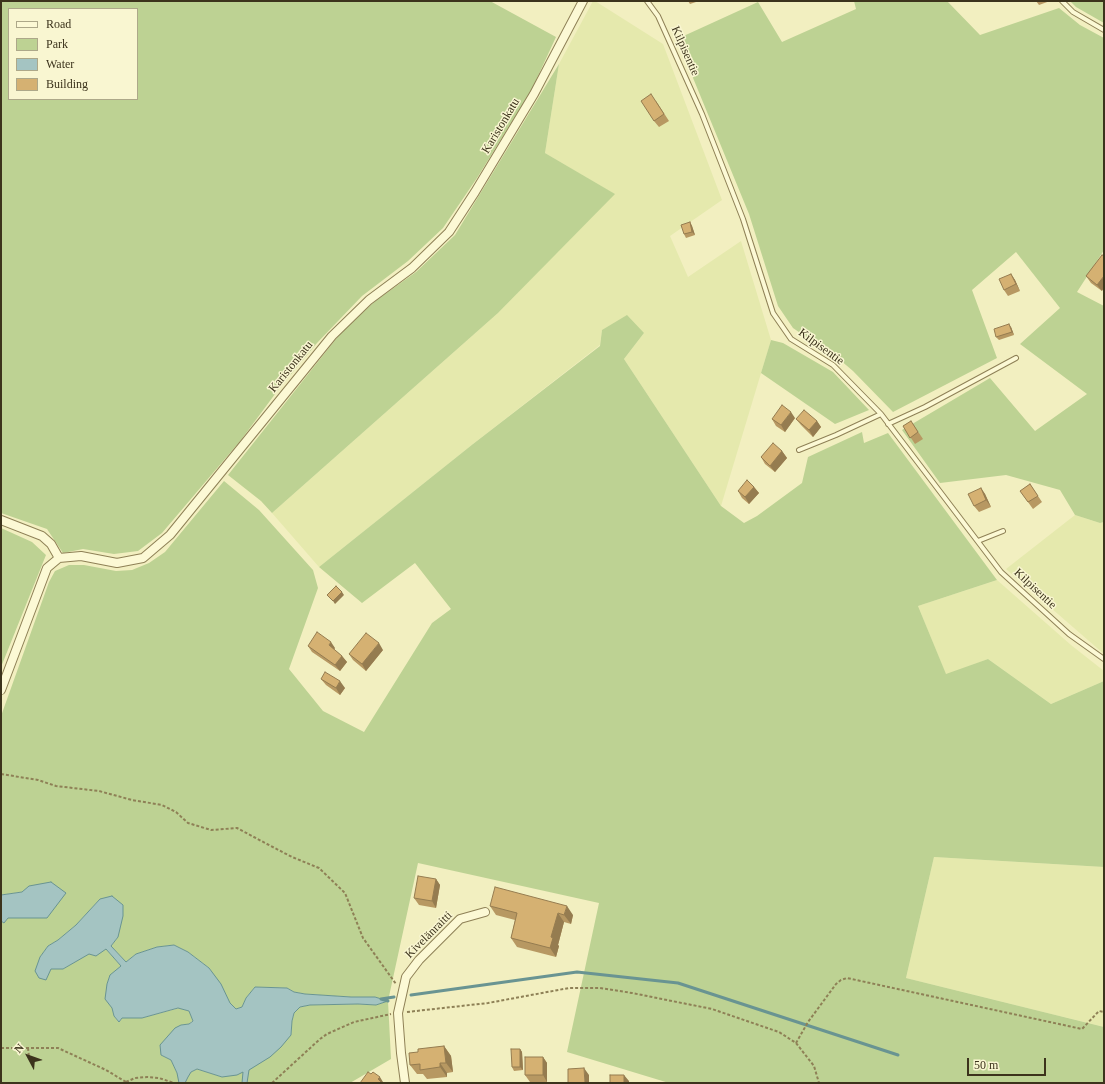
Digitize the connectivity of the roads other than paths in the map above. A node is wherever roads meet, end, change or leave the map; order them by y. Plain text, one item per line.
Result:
1 (583, 1) edge
2 (646, 1) edge
3 (1062, 1) edge
4 (1104, 30) edge
5 (1016, 358) dead end
6 (881, 414) junction
7 (888, 424) junction
8 (799, 450) dead end
9 (1, 520) edge
10 (1004, 530) dead end
11 (978, 541) junction
12 (59, 558) junction
13 (1104, 659) edge
14 (1, 690) edge
15 (485, 912) dead end
16 (405, 1083) edge

1 - 12 street, Karistonkatu
2 - 6 lane, Kilpisentie
3 - 4 lane
5 - 7 lane
6 - 7 lane, Kilpisentie
6 - 8 lane
7 - 11 lane, Kilpisentie
9 - 12 street
10 - 11 lane
11 - 13 lane, Kilpisentie
12 - 14 street
15 - 16 street, Kivelänraitti

